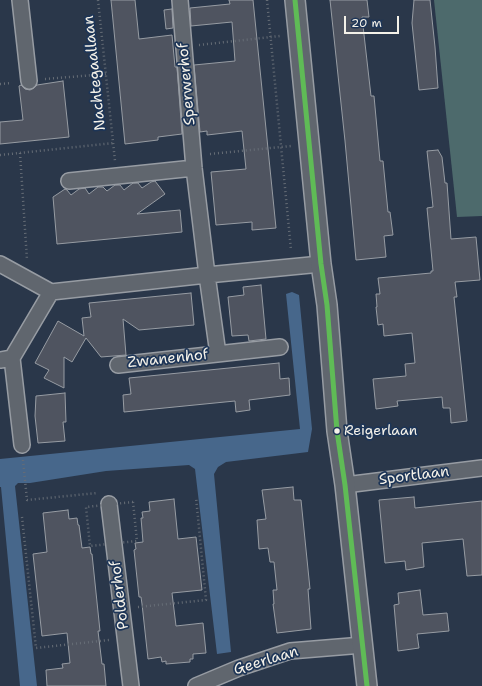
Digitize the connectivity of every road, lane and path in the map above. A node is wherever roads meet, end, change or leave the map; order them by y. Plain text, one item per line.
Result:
1 (20, 0) edge
2 (98, 0) edge
3 (180, 0) edge
4 (267, 0) edge
5 (295, 0) edge
6 (298, 35) junction
7 (271, 37) junction
8 (184, 46) junction
9 (106, 74) junction
10 (29, 81) junction
11 (0, 84) edge
12 (309, 145) junction
13 (281, 147) junction
14 (20, 153) junction
15 (0, 155) edge
16 (194, 162) junction
17 (69, 181) dead end
18 (0, 264) edge
19 (321, 264) junction
20 (293, 266) junction
21 (207, 275) junction
22 (28, 280) junction
23 (51, 292) junction
24 (280, 347) dead end
25 (218, 354) junction
26 (6, 359) edge
27 (118, 365) dead end
28 (22, 450) joint
29 (482, 468) edge
30 (345, 485) junction
31 (196, 497) dead end
32 (106, 498) joint
33 (22, 517) dead end
34 (122, 608) junction
35 (125, 639) junction
36 (362, 644) junction
37 (131, 686) edge
38 (196, 686) edge
39 (367, 686) edge

1 - 10 street
2 - 9 path, Nachtegaallaan
3 - 8 street, Sperwerhof
4 - 7 path
5 - 6 street
6 - 7 path
6 - 12 street
7 - 8 path
7 - 13 path
8 - 16 street, Sperwerhof
9 - 10 path
9 - 14 path, Nachtegaallaan
10 - 11 path
12 - 13 path
12 - 19 street
13 - 16 path
13 - 20 path
14 - 15 path
14 - 22 path
16 - 17 street
16 - 21 street, Sperwerhof
18 - 22 street
19 - 20 street
19 - 30 street
20 - 21 street
21 - 23 street
21 - 25 street, Zwanenhof
22 - 23 street
23 - 26 street
24 - 25 street, Zwanenhof
25 - 27 street, Zwanenhof
26 - 28 street
28 - 32 path
29 - 30 street, Sportlaan
30 - 36 street
31 - 34 path
32 - 34 street, Polderhof
33 - 35 path
34 - 35 street, Polderhof
35 - 37 street, Polderhof
36 - 38 street, Geerlaan
36 - 39 street

